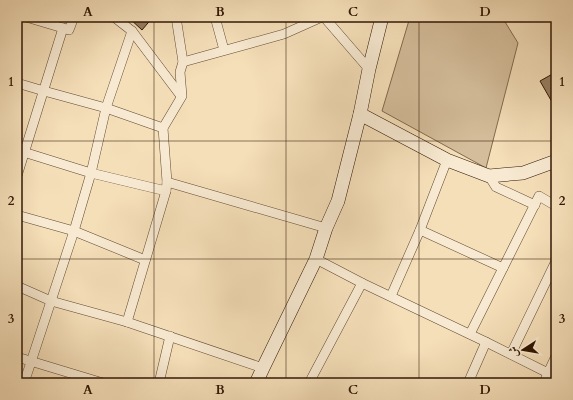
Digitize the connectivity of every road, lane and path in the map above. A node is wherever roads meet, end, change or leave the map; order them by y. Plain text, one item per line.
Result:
1 (26, 17) edge
2 (74, 17) edge
3 (114, 17) edge
4 (176, 17) edge
5 (215, 17) edge
6 (323, 17) edge
7 (382, 17) edge
8 (63, 28) junction
9 (132, 31) junction
10 (224, 50) junction
11 (183, 62) junction
12 (369, 69) junction
13 (17, 82) edge
14 (44, 92) junction
15 (182, 96) junction
16 (106, 108) junction
17 (360, 114) junction
18 (163, 128) junction
19 (20, 151) edge
20 (446, 160) junction
21 (556, 161) edge
22 (91, 173) junction
23 (17, 176) edge
24 (489, 176) junction
25 (167, 187) junction
26 (535, 205) junction
27 (556, 206) edge
28 (17, 215) edge
29 (326, 228) junction
30 (420, 230) junction
31 (74, 231) junction
32 (316, 259) junction
33 (145, 260) junction
34 (556, 261) edge
35 (503, 268) junction
36 (362, 283) junction
37 (17, 286) edge
38 (391, 296) junction
39 (51, 301) junction
40 (127, 322) junction
41 (470, 334) junction
42 (170, 336) junction
43 (486, 342) junction
44 (510, 354) junction
45 (556, 356) edge
46 (17, 357) edge
47 (31, 362) junction
48 (263, 368) junction
49 (552, 375) edge
50 (24, 383) edge
51 (103, 383) edge
52 (159, 383) edge
53 (256, 383) edge
54 (310, 383) edge
55 (468, 383) edge
56 (544, 383) edge

1 - 8 street
2 - 8 street
3 - 9 street
4 - 11 street
5 - 10 street
6 - 10 street
6 - 12 street
7 - 12 street
8 - 14 street
9 - 15 street
9 - 16 street
10 - 11 street
11 - 15 street
12 - 17 street
13 - 14 street
14 - 16 street
14 - 19 street
15 - 18 street
16 - 18 street
16 - 22 street
17 - 20 street
17 - 29 street
18 - 25 street
19 - 22 street
19 - 23 street
20 - 24 street
20 - 30 street
21 - 24 street
22 - 25 street
22 - 31 street
24 - 26 street
25 - 29 street
25 - 33 street
26 - 27 street
26 - 35 street
28 - 31 street
29 - 32 street
30 - 35 street
30 - 38 street
31 - 33 street
31 - 39 street
32 - 36 street
32 - 48 street
33 - 40 street
34 - 44 street
35 - 41 street
36 - 38 street
36 - 54 street
37 - 39 street
38 - 41 street
39 - 40 street
39 - 47 street
40 - 42 street
41 - 43 street
42 - 48 street
42 - 52 street
43 - 44 street
43 - 55 street
44 - 49 street
45 - 49 street
46 - 47 street
47 - 50 street
47 - 51 street
48 - 53 street
49 - 56 street

